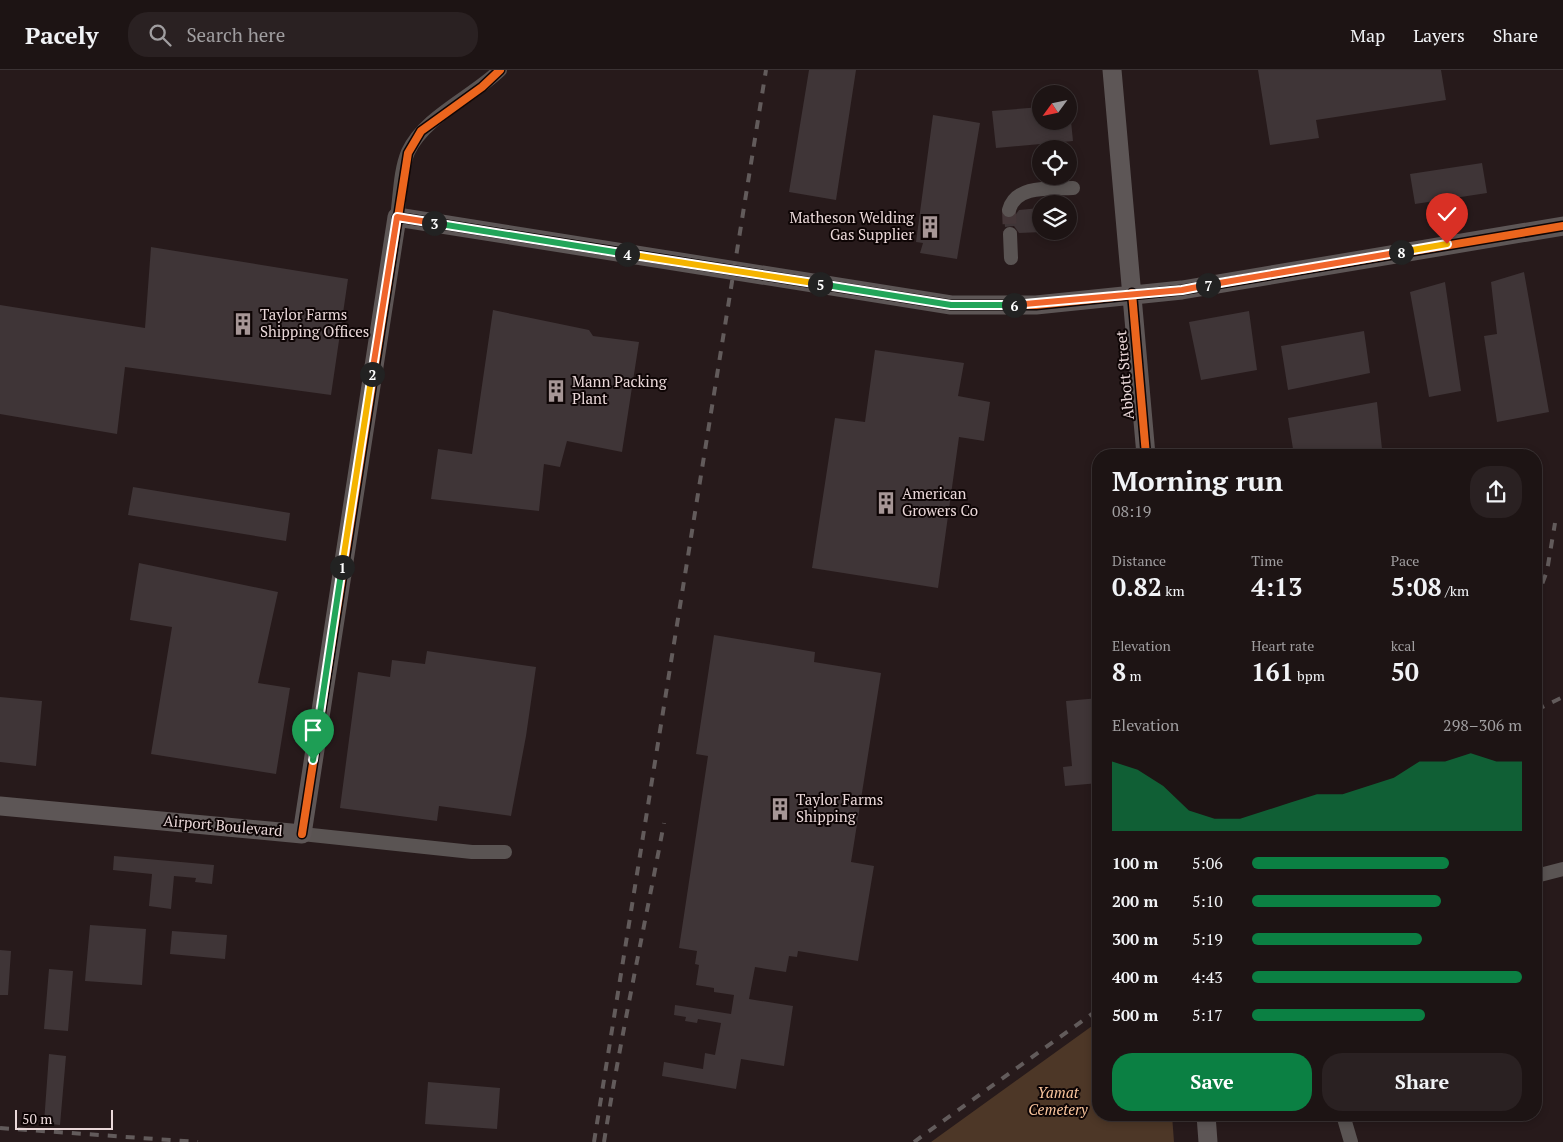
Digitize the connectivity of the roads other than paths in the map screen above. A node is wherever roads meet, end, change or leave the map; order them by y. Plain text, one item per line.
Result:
1 (500, 70) edge
2 (1112, 70) edge
3 (1073, 188) dead end
4 (1009, 210) tunnel mouth
5 (397, 217) junction
6 (1563, 226) edge
7 (1010, 234) tunnel mouth
8 (1011, 258) dead end
9 (1132, 293) junction
10 (1145, 449) edge
11 (0, 806) edge
12 (302, 834) junction
13 (505, 852) dead end
14 (1563, 868) edge
15 (1542, 874) edge
16 (1206, 1121) edge
17 (1345, 1121) edge
18 (1208, 1142) edge
19 (1350, 1142) edge

1 - 5 street
2 - 9 street, Abbott Street
3 - 4 street
5 - 9 street
5 - 12 street
6 - 9 street
7 - 8 street
9 - 10 street, Abbott Street
11 - 12 street, Airport Boulevard
12 - 13 street, Airport Boulevard
14 - 15 street
16 - 18 street
17 - 19 street

